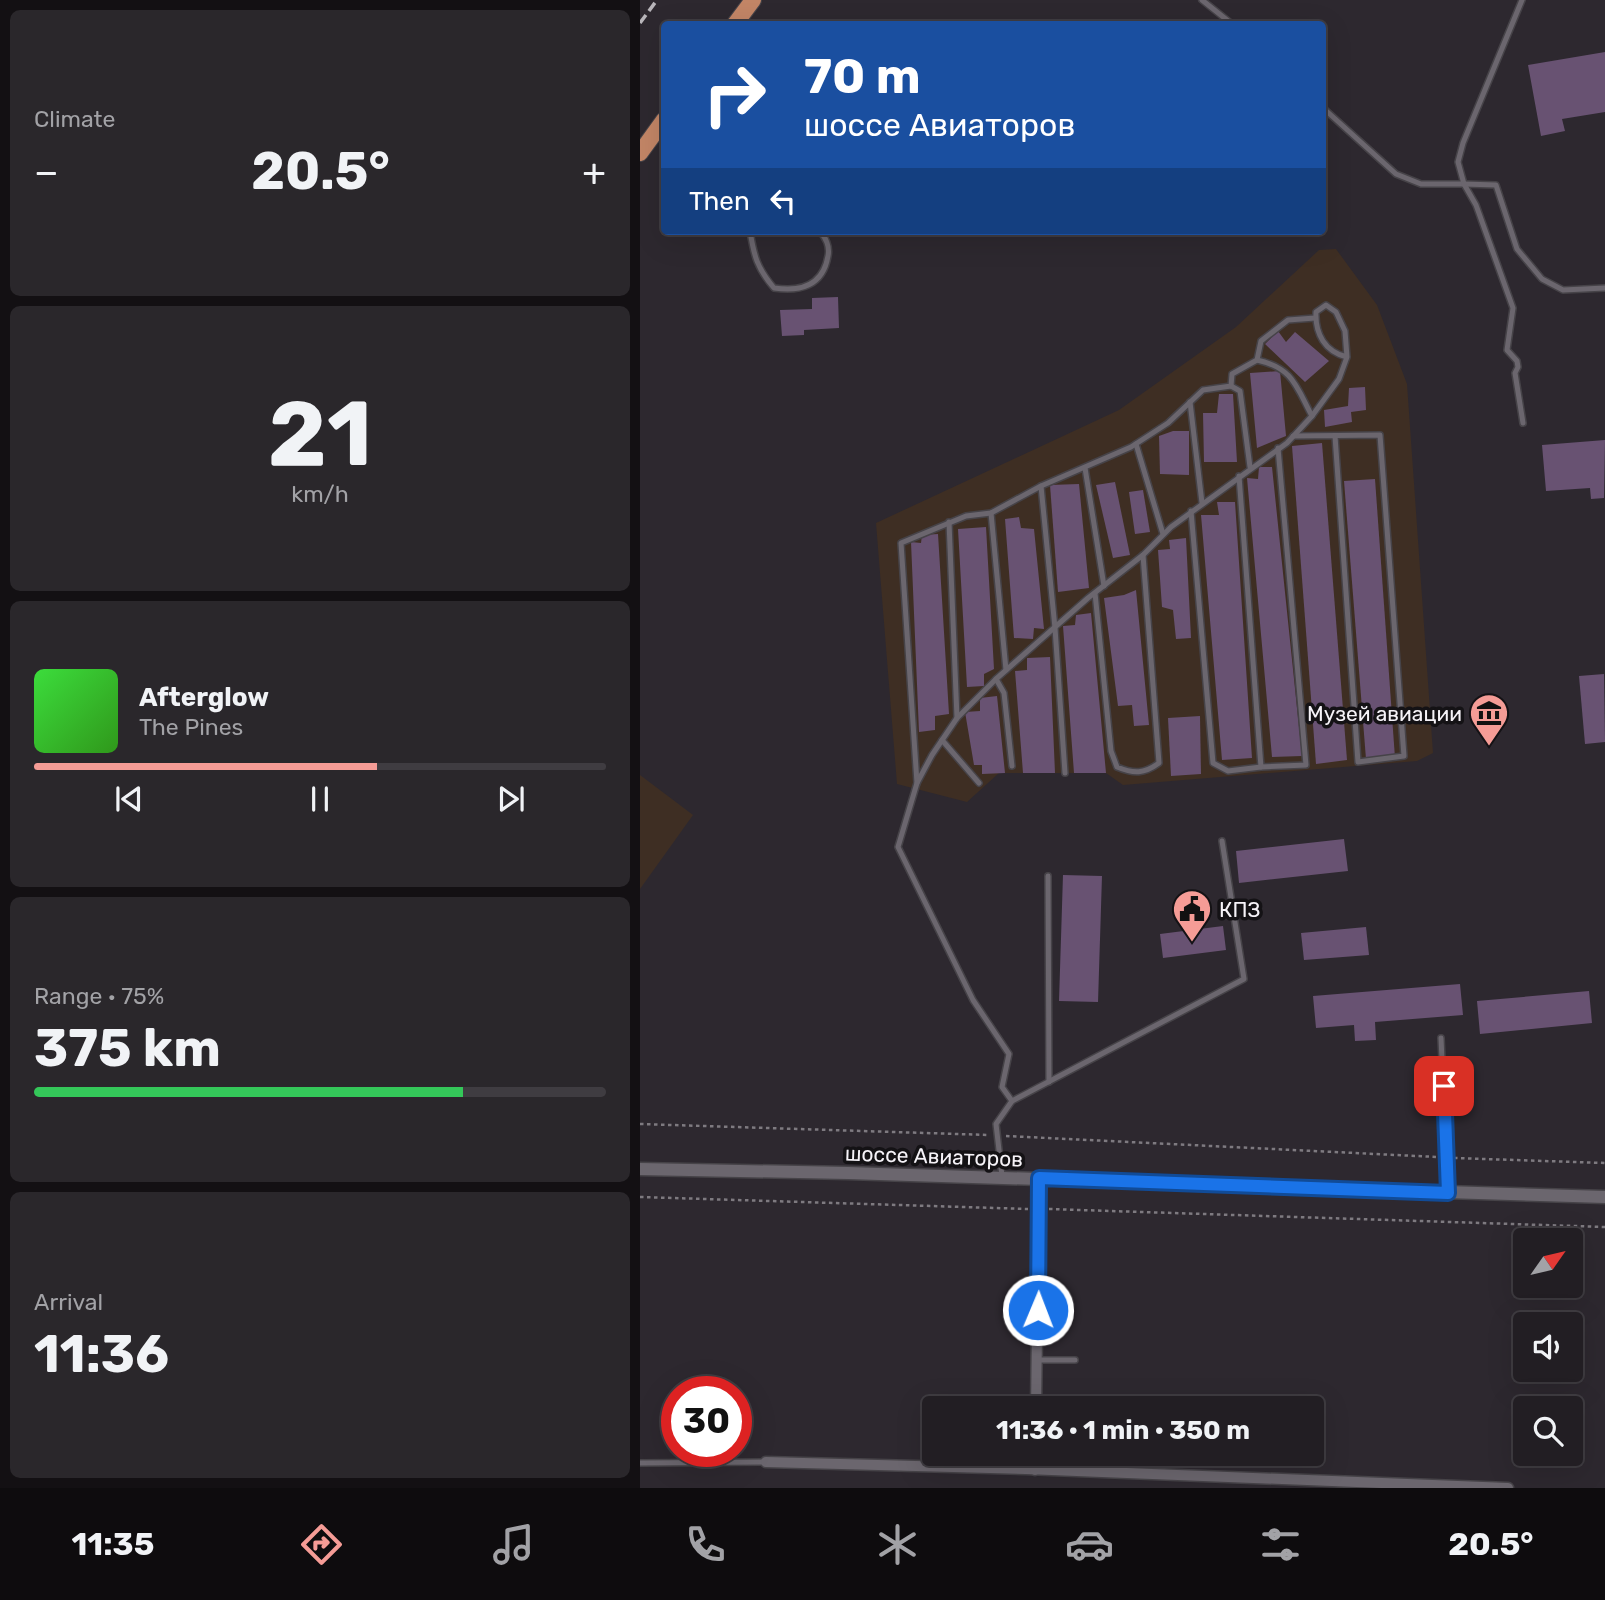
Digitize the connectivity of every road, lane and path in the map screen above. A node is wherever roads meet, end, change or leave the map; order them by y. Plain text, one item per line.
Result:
1 (753, 0) edge
2 (1202, 0) edge
3 (1522, 0) edge
4 (737, 21) edge
5 (1228, 21) edge
6 (1326, 111) edge
7 (661, 124) edge
8 (640, 153) edge
9 (1464, 184) junction
10 (751, 235) edge
11 (823, 235) edge
12 (1604, 288) edge
13 (1316, 318) junction
14 (1347, 357) junction
15 (1257, 360) junction
16 (1231, 386) junction
17 (1190, 402) junction
18 (1312, 416) junction
19 (1523, 423) dead end
20 (1293, 436) junction
21 (1335, 436) junction
22 (1136, 444) junction
23 (1278, 449) junction
24 (1250, 467) junction
25 (1085, 468) junction
26 (1239, 476) junction
27 (1041, 486) junction
28 (1202, 503) junction
29 (1191, 511) junction
30 (991, 513) junction
31 (949, 523) junction
32 (1163, 534) junction
33 (1143, 555) junction
34 (1104, 586) junction
35 (1095, 593) junction
36 (1055, 628) junction
37 (1006, 670) junction
38 (996, 679) junction
39 (957, 718) junction
40 (942, 740) junction
41 (1012, 766) dead end
42 (1261, 767) junction
43 (1065, 773) dead end
44 (917, 783) junction
45 (979, 783) dead end
46 (1222, 841) dead end
47 (1048, 876) dead end
48 (1441, 1038) dead end
49 (1049, 1082) junction
50 (1012, 1101) junction
51 (640, 1124) edge
52 (1448, 1157) junction
53 (1604, 1163) edge
54 (640, 1169) edge
55 (1002, 1177) junction
56 (1039, 1178) junction
57 (1448, 1193) junction
58 (640, 1197) edge
59 (1604, 1197) edge
60 (1040, 1209) junction
61 (1604, 1227) edge
62 (1037, 1360) junction
63 (1075, 1360) dead end
64 (1036, 1396) edge
65 (766, 1462) joint
66 (640, 1463) edge
67 (1035, 1466) edge
68 (1035, 1470) junction
69 (1437, 1487) edge
70 (1508, 1488) edge

1 - 4 main road
2 - 5 lane
3 - 9 lane
6 - 9 lane
7 - 8 main road
9 - 12 lane
9 - 19 lane
10 - 11 lane
13 - 14 lane
13 - 14 lane
13 - 15 lane
14 - 18 lane
15 - 16 lane
15 - 18 lane
16 - 17 lane
16 - 24 lane
17 - 22 lane
17 - 28 lane
18 - 20 lane
20 - 21 lane
20 - 23 lane
21 - 21 lane
22 - 25 lane
22 - 32 lane
23 - 24 lane
23 - 42 lane
24 - 26 lane
25 - 27 lane
25 - 34 lane
26 - 28 lane
26 - 42 lane
27 - 30 lane
27 - 36 lane
28 - 29 lane
29 - 32 lane
29 - 42 lane
30 - 31 lane
30 - 37 lane
31 - 39 lane
31 - 44 lane
32 - 33 lane
33 - 34 lane
33 - 35 lane
34 - 35 lane
35 - 36 lane
36 - 37 lane
36 - 43 lane
37 - 38 lane
38 - 39 lane
38 - 41 lane
39 - 40 lane
40 - 44 lane
40 - 45 lane
44 - 50 lane
46 - 49 lane
47 - 49 lane
48 - 52 lane
49 - 50 lane
50 - 55 lane
51 - 52 path
52 - 53 path
52 - 57 lane
54 - 55 street, шоссе Авиаторов
55 - 56 street, шоссе Авиаторов
56 - 57 street, шоссе Авиаторов
56 - 60 street
57 - 59 street, шоссе Авиаторов
58 - 60 path
60 - 61 path
60 - 62 street
62 - 63 lane
62 - 64 street
65 - 66 lane
65 - 68 street
67 - 68 street
68 - 69 street
69 - 70 street

